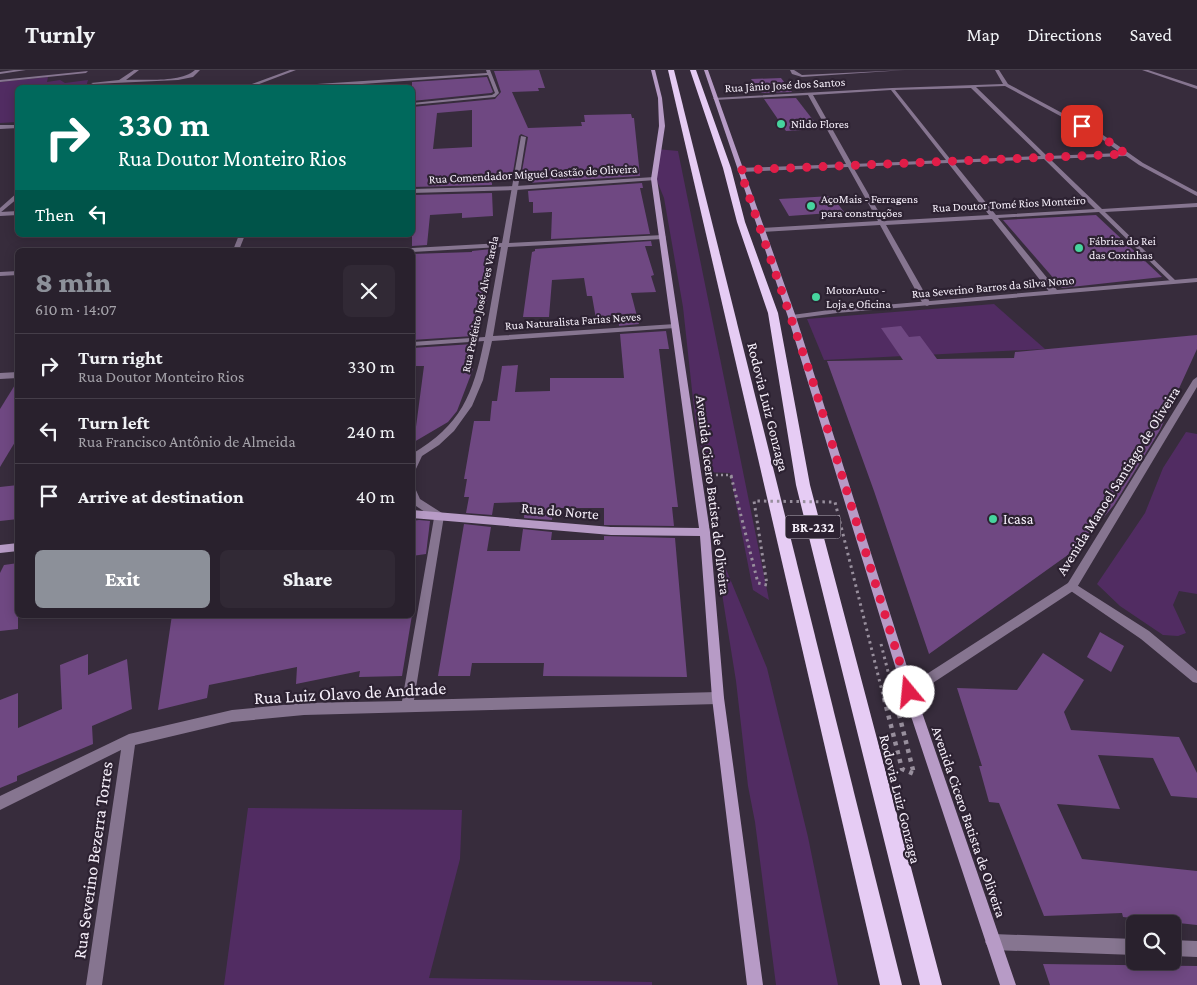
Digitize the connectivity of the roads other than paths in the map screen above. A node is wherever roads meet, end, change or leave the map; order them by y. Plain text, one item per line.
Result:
1 (24, 70) edge
2 (137, 70) edge
3 (198, 70) edge
4 (294, 70) edge
5 (348, 70) edge
6 (653, 70) edge
7 (671, 70) edge
8 (693, 70) edge
9 (706, 70) edge
10 (792, 70) edge
11 (903, 70) edge
12 (997, 70) edge
13 (1144, 70) edge
14 (86, 72) dead end
15 (366, 72) dead end
16 (489, 72) edge
17 (842, 72) edge
18 (1, 74) edge
19 (0, 82) edge
20 (119, 82) junction
21 (93, 84) dead end
22 (252, 85) edge
23 (334, 85) edge
24 (1006, 86) junction
25 (973, 87) junction
26 (1197, 88) edge
27 (892, 89) junction
28 (810, 94) junction
29 (715, 99) junction
30 (415, 104) edge
31 (15, 126) edge
32 (0, 127) edge
33 (523, 136) dead end
34 (1126, 154) junction
35 (1044, 157) junction
36 (950, 162) junction
37 (849, 167) junction
38 (740, 170) junction
39 (654, 179) junction
40 (516, 188) junction
41 (415, 191) edge
42 (1197, 194) edge
43 (15, 197) edge
44 (1197, 206) edge
45 (1099, 210) junction
46 (0, 213) edge
47 (15, 213) edge
48 (992, 216) junction
49 (882, 222) junction
50 (762, 230) junction
51 (663, 237) junction
52 (505, 245) junction
53 (415, 250) edge
54 (15, 273) edge
55 (0, 274) edge
56 (1197, 280) edge
57 (1173, 281) junction
58 (1054, 292) junction
59 (927, 304) junction
60 (792, 317) junction
61 (675, 326) junction
62 (488, 338) junction
63 (415, 344) edge
64 (15, 375) edge
65 (0, 376) edge
66 (1197, 380) edge
67 (416, 456) edge
68 (415, 498) edge
69 (415, 514) edge
70 (439, 516) junction
71 (705, 532) junction
72 (15, 547) edge
73 (0, 549) edge
74 (1072, 586) junction
75 (1197, 678) edge
76 (909, 692) junction
77 (718, 698) junction
78 (407, 707) junction
79 (129, 740) junction
80 (0, 803) edge
81 (994, 942) junction
82 (1126, 947) edge
83 (1181, 948) edge
84 (1197, 949) edge
85 (94, 985) edge
86 (755, 985) edge
87 (891, 985) edge
88 (931, 985) edge
89 (1008, 985) edge

1 - 18 street
2 - 20 street
3 - 20 street
4 - 22 street
5 - 15 street
6 - 39 main road, Avenida Cicero Batista de Oliveira
7 - 87 highway, Rodovia Luiz Gonzaga / BR-232
8 - 88 highway, Rodovia Luiz Gonzaga / BR-232
9 - 29 main road, Avenida Cicero Batista de Oliveira
10 - 17 street
11 - 17 street
12 - 24 street
13 - 26 street
14 - 19 street
16 - 23 street
16 - 30 street
20 - 21 street
24 - 25 street, Rua Jânio José dos Santos
24 - 34 street
25 - 27 street, Rua Jânio José dos Santos
25 - 35 street
27 - 28 street, Rua Jânio José dos Santos
27 - 36 street
28 - 29 street, Rua Jânio José dos Santos
28 - 37 street
29 - 38 main road, Avenida Cicero Batista de Oliveira
31 - 32 street
33 - 40 street, Rua Prefeito José Alves Varela
34 - 35 street
34 - 42 street
35 - 36 street
35 - 45 street
36 - 37 street
36 - 48 street
37 - 38 street
37 - 49 street
38 - 50 main road, Avenida Cicero Batista de Oliveira
39 - 40 street, Rua Comendador Miguel Gastão de Oliveira
39 - 51 main road, Avenida Cicero Batista de Oliveira
40 - 41 street, Rua Comendador Miguel Gastão de Oliveira
40 - 52 street, Rua Prefeito José Alves Varela
43 - 46 street
44 - 45 street, Rua Doutor Tomé Rios Monteiro
45 - 48 street, Rua Doutor Tomé Rios Monteiro
45 - 57 street
46 - 47 street
48 - 49 street, Rua Doutor Tomé Rios Monteiro
48 - 58 street
49 - 50 street, Rua Doutor Tomé Rios Monteiro
49 - 59 street
50 - 60 main road, Avenida Cicero Batista de Oliveira
51 - 52 street
51 - 61 main road, Avenida Cicero Batista de Oliveira
52 - 53 street
52 - 62 street, Rua Prefeito José Alves Varela
54 - 55 street
56 - 57 street, Rua Severino Barros da Silva Nono
57 - 58 street, Rua Severino Barros da Silva Nono
58 - 59 street, Rua Severino Barros da Silva Nono
59 - 60 street, Rua Severino Barros da Silva Nono
60 - 76 main road, Avenida Cicero Batista de Oliveira
61 - 62 street, Rua Naturalista Farias Neves
61 - 71 main road, Avenida Cicero Batista de Oliveira
62 - 63 street, Rua Naturalista Farias Neves
62 - 67 street, Rua Prefeito José Alves Varela
64 - 65 street
66 - 74 street, Avenida Manoel Santiago de Oliveira
68 - 70 street
69 - 70 main road, Rua do Norte
70 - 71 main road, Rua do Norte
70 - 78 street
71 - 77 main road, Avenida Cicero Batista de Oliveira
72 - 73 main road
74 - 75 street
74 - 76 street, Avenida Manoel Santiago de Oliveira
76 - 81 main road, Avenida Cicero Batista de Oliveira
77 - 78 street, Rua Luiz Olavo de Andrade
77 - 86 main road, Avenida Cicero Batista de Oliveira
78 - 79 street, Rua Luiz Olavo de Andrade
79 - 80 street, Rua Luiz Olavo de Andrade
79 - 85 street, Rua Severino Bezerra Torres
81 - 82 street
81 - 89 main road, Avenida Cicero Batista de Oliveira
83 - 84 street

